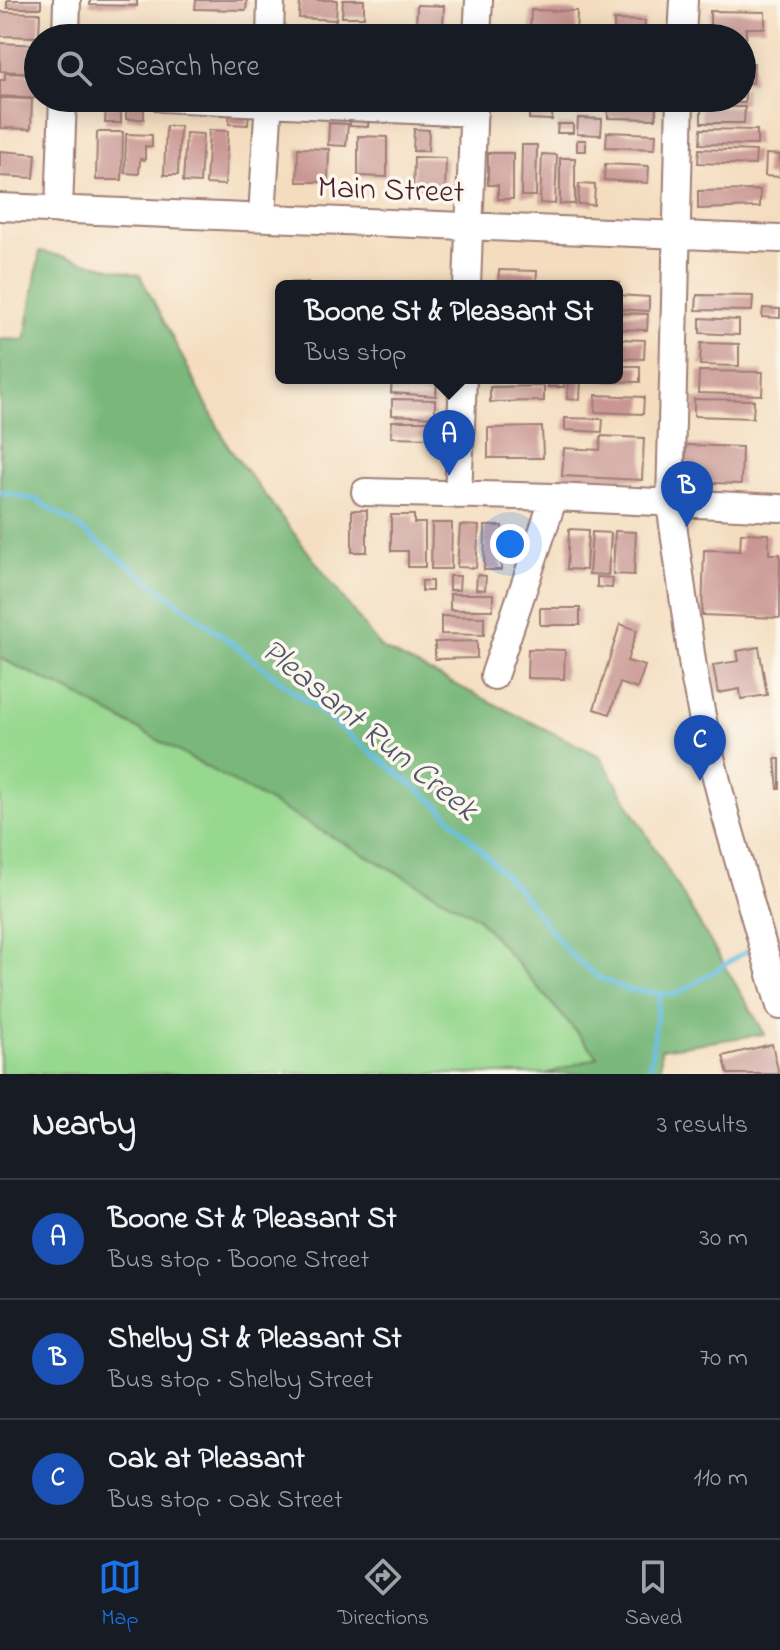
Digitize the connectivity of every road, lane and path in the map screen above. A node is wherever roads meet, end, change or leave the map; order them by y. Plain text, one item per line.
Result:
1 (67, 0) edge
2 (271, 0) edge
3 (479, 0) edge
4 (684, 0) edge
5 (66, 24) edge
6 (270, 24) edge
7 (478, 24) edge
8 (683, 24) edge
9 (62, 112) edge
10 (268, 112) edge
11 (474, 112) edge
12 (679, 112) edge
13 (0, 207) edge
14 (59, 210) junction
15 (262, 217) junction
16 (469, 225) junction
17 (675, 234) junction
18 (780, 239) edge
19 (467, 280) edge
20 (463, 384) edge
21 (365, 492) dead end
22 (458, 495) junction
23 (554, 497) junction
24 (670, 503) junction
25 (780, 508) edge
26 (494, 676) dead end
27 (780, 1006) edge

1 - 5 street
2 - 6 street
3 - 7 street
4 - 8 street
9 - 14 street
10 - 15 street
11 - 16 street
12 - 17 street
13 - 14 street, Main Street
14 - 15 street, Main Street
15 - 16 street, Main Street
16 - 17 street, Main Street
16 - 19 street
17 - 18 street, Main Street
17 - 24 street
20 - 22 street
21 - 22 street
22 - 23 street
23 - 24 street
23 - 26 street
24 - 25 street
24 - 27 street

